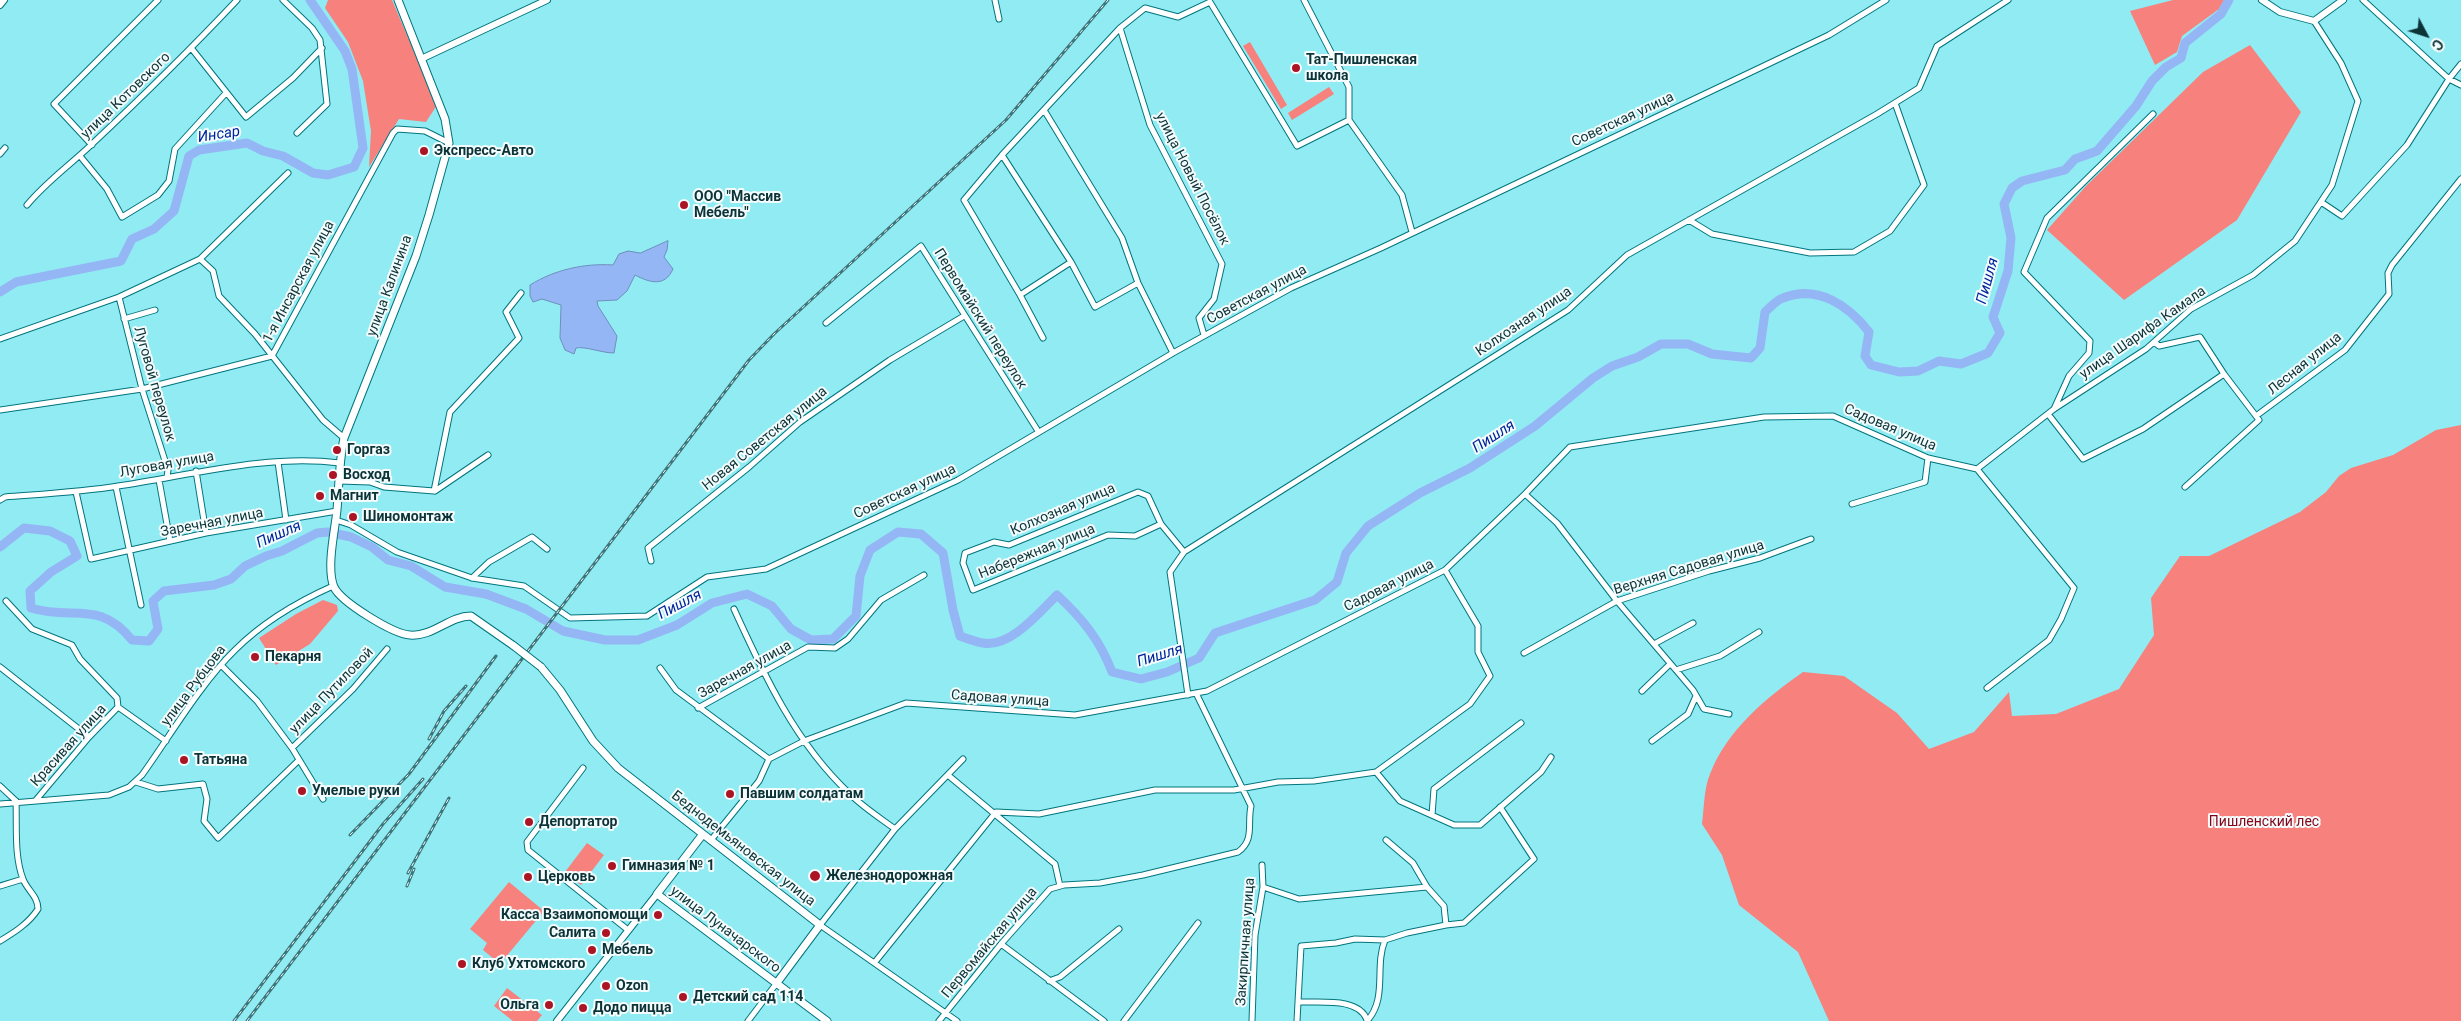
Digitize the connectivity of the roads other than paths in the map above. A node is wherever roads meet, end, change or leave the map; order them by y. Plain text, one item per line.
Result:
1 (4, 0) edge
2 (158, 0) edge
3 (237, 0) edge
4 (283, 0) edge
5 (398, 0) edge
6 (547, 0) edge
7 (996, 0) edge
8 (1304, 0) edge
9 (1886, 0) edge
10 (2008, 0) edge
11 (2262, 0) edge
12 (2343, 0) edge
13 (2363, 0) edge
14 (0, 5) edge
15 (999, 19) dead end
16 (2314, 21) junction
17 (1120, 28) junction
18 (322, 48) junction
19 (192, 49) junction
20 (421, 59) junction
21 (2461, 64) edge
22 (2448, 78) junction
23 (2461, 85) edge
24 (226, 93) junction
25 (1895, 103) junction
26 (1044, 110) junction
27 (2153, 114) dead end
28 (1349, 120) junction
29 (297, 133) dead end
30 (449, 143) junction
31 (92, 145) junction
32 (5, 148) dead end
33 (0, 154) edge
34 (1002, 155) junction
35 (80, 156) junction
36 (288, 173) dead end
37 (2461, 179) edge
38 (2321, 202) junction
39 (27, 205) dead end
40 (1689, 220) junction
41 (1412, 232) junction
42 (200, 259) junction
43 (1071, 262) junction
44 (1138, 283) junction
45 (521, 293) dead end
46 (1020, 295) junction
47 (119, 297) junction
48 (155, 310) dead end
49 (964, 316) junction
50 (124, 319) junction
51 (826, 323) dead end
52 (1204, 335) junction
53 (1043, 338) dead end
54 (0, 339) edge
55 (2154, 342) junction
56 (1173, 353) junction
57 (272, 356) junction
58 (2224, 374) junction
59 (142, 389) junction
60 (2054, 409) junction
61 (0, 410) edge
62 (2048, 414) junction
63 (2256, 416) junction
64 (1038, 432) junction
65 (344, 438) junction
66 (488, 455) dead end
67 (1928, 458) junction
68 (278, 462) junction
69 (340, 463) junction
70 (1977, 469) junction
71 (196, 471) junction
72 (167, 477) junction
73 (159, 480) junction
74 (339, 481) junction
75 (116, 487) junction
76 (2185, 487) dead end
77 (434, 491) junction
78 (76, 492) junction
79 (1525, 494) junction
80 (0, 500) edge
81 (1852, 504) dead end
82 (337, 511) junction
83 (286, 520) junction
84 (336, 523) junction
85 (1161, 524) junction
86 (206, 533) junction
87 (1811, 539) dead end
88 (170, 542) junction
89 (546, 549) dead end
90 (130, 551) junction
91 (1184, 552) junction
92 (651, 562) dead end
93 (1445, 570) junction
94 (924, 575) dead end
95 (472, 578) junction
96 (333, 586) junction
97 (973, 590) joint
98 (6, 601) dead end
99 (1617, 601) junction
100 (141, 605) dead end
101 (734, 610) dead end
102 (1693, 623) dead end
103 (1758, 632) dead end
104 (1654, 644) junction
105 (387, 649) dead end
106 (1524, 653) dead end
107 (1670, 664) junction
108 (221, 665) junction
109 (0, 667) edge
110 (660, 668) dead end
111 (1676, 670) junction
112 (763, 674) junction
113 (1987, 688) dead end
114 (1642, 691) dead end
115 (1196, 693) junction
116 (1188, 695) junction
117 (1696, 696) junction
118 (118, 707) junction
119 (698, 708) junction
120 (1729, 714) dead end
121 (1522, 723) dead end
122 (89, 737) junction
123 (166, 741) junction
124 (804, 741) junction
125 (1652, 741) dead end
126 (292, 748) junction
127 (1551, 757) dead end
128 (769, 759) junction
129 (964, 759) dead end
130 (299, 760) junction
131 (583, 768) dead end
132 (1376, 772) junction
133 (949, 776) junction
134 (136, 782) junction
135 (0, 786) edge
136 (1242, 790) junction
137 (322, 799) dead end
138 (36, 800) junction
139 (16, 801) junction
140 (0, 804) edge
141 (1500, 808) junction
142 (994, 814) junction
143 (1432, 815) junction
144 (895, 829) junction
145 (703, 834) junction
146 (711, 840) junction
147 (1386, 840) dead end
148 (1262, 864) dead end
149 (23, 879) junction
150 (0, 886) edge
151 (1060, 886) junction
152 (1263, 887) junction
153 (1427, 887) junction
154 (657, 894) junction
155 (1198, 922) dead end
156 (820, 925) junction
157 (1446, 925) junction
158 (1119, 929) dead end
159 (628, 930) junction
160 (1385, 940) junction
161 (0, 941) edge
162 (1001, 944) junction
163 (875, 962) junction
164 (1049, 981) junction
165 (776, 984) junction
166 (1299, 1002) junction
167 (945, 1013) junction
168 (1367, 1020) edge
169 (557, 1021) edge
170 (748, 1021) edge
171 (827, 1021) edge
172 (939, 1021) edge
173 (957, 1021) edge
174 (1104, 1021) edge
175 (1124, 1021) edge
176 (1252, 1021) edge
177 (1297, 1021) edge

1 - 14 street
2 - 31 street
3 - 19 street, улица Котовского
4 - 18 street
5 - 20 main road, улица Калинина
6 - 20 street
7 - 15 street
8 - 28 street
9 - 41 street, Советская улица
10 - 25 street, Колхозная улица
11 - 16 street
12 - 16 street
13 - 22 street
16 - 38 street, улица Шарифа Камала
17 - 26 street
17 - 28 street
17 - 52 street, улица Новый Посёлок
18 - 24 street
18 - 29 street
19 - 24 street
19 - 31 street, улица Котовского
20 - 30 main road, улица Калинина
21 - 22 street
22 - 23 street
22 - 38 street
24 - 35 street
25 - 40 street, Колхозная улица
25 - 40 street
26 - 34 street
26 - 44 street
27 - 60 street
28 - 41 street
30 - 57 street, 1-я Инсарская улица
30 - 65 main road, улица Калинина
31 - 35 street, улица Котовского
32 - 33 street
34 - 43 street
34 - 46 street
35 - 39 street, улица Котовского
36 - 42 street
37 - 63 street, Лесная улица
38 - 55 street, улица Шарифа Камала
40 - 91 street, Колхозная улица
41 - 52 street, Советская улица
42 - 47 street
42 - 57 street
43 - 44 street
43 - 46 street
44 - 56 street
45 - 77 street
46 - 53 street
47 - 50 street, Луговой переулок
47 - 54 street
48 - 50 street
49 - 51 street, Первомайский переулок
49 - 64 street, Первомайский переулок
49 - 92 street, Новая Советская улица
50 - 59 street, Луговой переулок
52 - 56 street, Советская улица
55 - 58 street
55 - 60 street, улица Шарифа Камала
56 - 64 street, Советская улица
57 - 59 street, 1-я Инсарская улица
57 - 65 street
58 - 62 street
58 - 63 street
59 - 61 street, 1-я Инсарская улица
59 - 72 street, Луговой переулок
60 - 62 street, улица Шарифа Камала
62 - 70 street, улица Шарифа Камала
63 - 76 street, Лесная улица
64 - 95 street, Советская улица
65 - 69 main road, улица Калинина
66 - 77 street
67 - 70 street, Садовая улица
67 - 79 street, Садовая улица
67 - 81 street
68 - 69 street, Луговая улица
68 - 71 street, Луговая улица
68 - 83 street
69 - 74 main road, улица Калинина
70 - 113 street
71 - 72 street, Луговая улица
71 - 86 street
72 - 73 street, Луговая улица
73 - 75 street, Луговая улица
73 - 88 street
74 - 77 street
74 - 82 main road, улица Калинина
75 - 78 street, Луговая улица
75 - 90 street
78 - 80 street, Луговая улица
78 - 90 street, Заречная улица
79 - 93 street, Садовая улица
79 - 99 street
82 - 83 street, Заречная улица
82 - 84 main road, улица Калинина
83 - 86 street, Заречная улица
84 - 95 street
84 - 96 main road, улица Калинина
85 - 91 street
85 - 97 street, Набережная улица
85 - 97 street, Колхозная улица
86 - 88 street, Заречная улица
87 - 99 street, Верхняя Садовая улица
88 - 90 street, Заречная улица
89 - 95 street
90 - 100 street
91 - 116 street, Колхозная улица
93 - 115 street, Садовая улица
93 - 132 street
94 - 112 street, Заречная улица
96 - 108 street, улица Рубцова
96 - 145 main road, Беднодемьяновская улица, bridge
98 - 118 street
99 - 104 street
99 - 106 street, Верхняя Садовая улица
101 - 112 street
102 - 104 street
103 - 111 street
104 - 107 street
105 - 126 street, улица Путиловой
107 - 111 street
107 - 114 street
108 - 123 street, улица Рубцова
108 - 126 street
109 - 122 street
110 - 119 street
111 - 117 street
112 - 119 street, Заречная улица
112 - 124 street
115 - 116 street, Садовая улица
115 - 136 street
116 - 124 street, Садовая улица
117 - 120 street
117 - 125 street
118 - 122 street, Красивая улица
118 - 123 street
119 - 128 street
121 - 143 street
122 - 138 street, Красивая улица
123 - 134 street, улица Рубцова
124 - 128 street, Садовая улица
124 - 144 street
126 - 130 street
127 - 141 street
128 - 146 street
129 - 133 street
130 - 134 street
130 - 137 street
131 - 159 street
132 - 136 street
132 - 143 street
133 - 142 street
133 - 144 street
134 - 138 street
135 - 139 street
136 - 142 street
136 - 151 street, Первомайская улица
138 - 139 street
139 - 140 street
139 - 149 street
141 - 143 street
141 - 157 street
142 - 151 street
142 - 163 street
144 - 156 street
145 - 146 main road, Беднодемьяновская улица
145 - 154 main road
146 - 156 main road, Беднодемьяновская улица
147 - 153 street
148 - 152 street, Закирпичная улица
149 - 150 street
149 - 161 street
151 - 162 street, Первомайская улица
152 - 153 street
152 - 176 street, Закирпичная улица
153 - 157 street
154 - 159 street
154 - 165 main road, улица Луначарского
155 - 175 street
156 - 163 street, Беднодемьяновская улица
156 - 165 main road
157 - 160 street
158 - 164 street
159 - 169 street
160 - 166 street
160 - 168 street
162 - 164 street
162 - 167 street, Первомайская улица
163 - 167 street, Беднодемьяновская улица
164 - 174 street
165 - 170 street
165 - 171 main road, улица Луначарского
166 - 168 street
166 - 177 street
167 - 172 street, Первомайская улица
167 - 173 street, Беднодемьяновская улица

